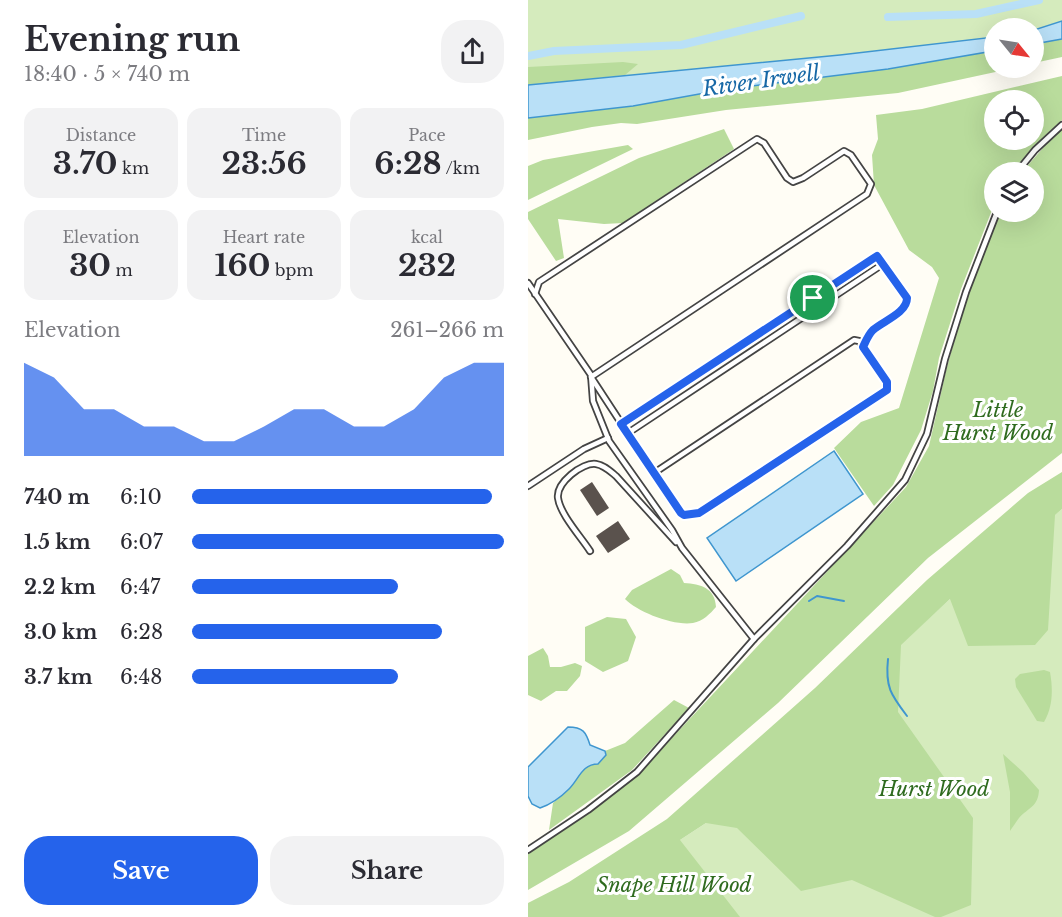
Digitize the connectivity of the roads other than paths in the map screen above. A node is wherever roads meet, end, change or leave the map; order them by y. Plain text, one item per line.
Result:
1 (1062, 125) edge
2 (1025, 162) edge
3 (993, 222) edge
4 (883, 264) junction
5 (528, 283) edge
6 (535, 294) junction
7 (863, 347) junction
8 (591, 377) junction
9 (621, 424) junction
10 (628, 433) junction
11 (608, 438) junction
12 (654, 473) junction
13 (528, 486) edge
14 (682, 548) junction
15 (590, 551) dead end
16 (754, 639) junction
17 (528, 850) edge

1 - 2 lane
3 - 16 lane
4 - 7 lane
4 - 9 lane
4 - 10 lane
5 - 6 lane
6 - 8 lane
6 - 8 lane
7 - 12 lane
7 - 12 lane
8 - 9 lane
8 - 11 lane
9 - 10 lane
10 - 12 lane
11 - 13 lane
11 - 14 lane
14 - 15 lane
14 - 16 lane
16 - 17 lane

